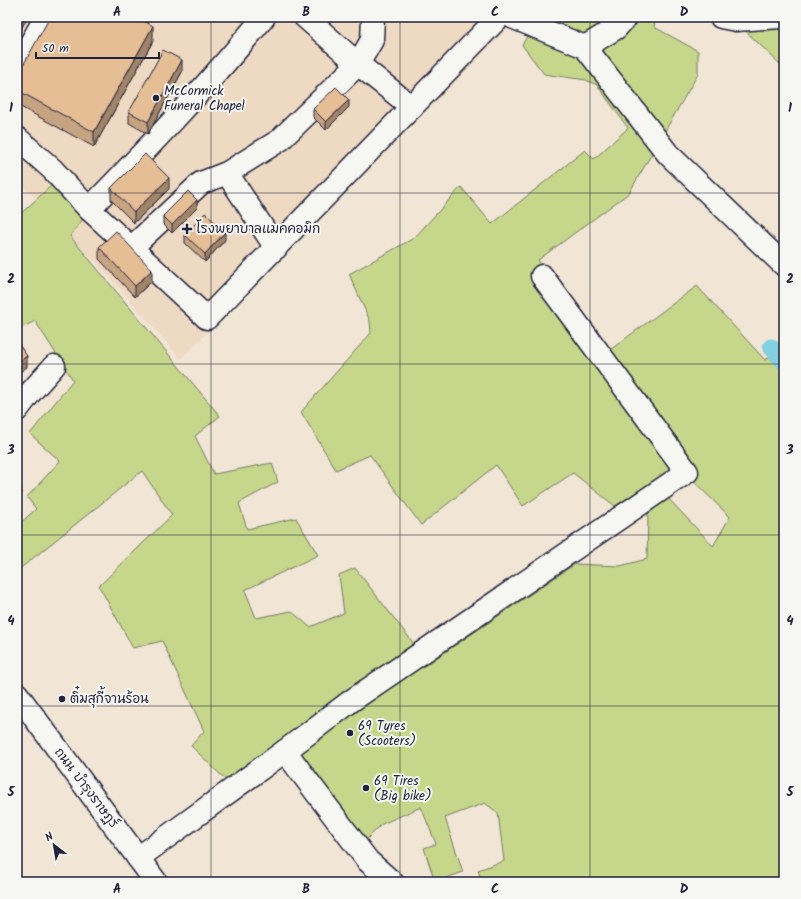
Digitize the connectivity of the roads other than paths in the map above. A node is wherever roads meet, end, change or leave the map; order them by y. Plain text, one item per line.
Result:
1 (46, 17) edge
2 (264, 17) edge
3 (305, 17) edge
4 (373, 17) edge
5 (499, 17) edge
6 (512, 17) edge
7 (626, 17) edge
8 (720, 17) edge
9 (781, 17) edge
10 (585, 48) junction
11 (358, 64) junction
12 (17, 67) edge
13 (412, 107) junction
14 (17, 138) edge
15 (227, 173) junction
16 (89, 209) junction
17 (132, 248) junction
18 (276, 248) junction
19 (784, 265) edge
20 (542, 276) dead end
21 (54, 366) dead end
22 (17, 410) edge
23 (17, 694) edge
24 (284, 751) junction
25 (138, 858) junction
26 (156, 882) edge
27 (392, 882) edge

1 - 12 street
2 - 16 street
3 - 11 street
4 - 11 street
5 - 13 street
6 - 10 street
7 - 10 street
8 - 9 street
10 - 19 street
11 - 13 street
11 - 15 street
13 - 18 street
14 - 16 street
15 - 17 street
15 - 18 street
16 - 17 street
17 - 18 street
20 - 24 street
21 - 22 street
23 - 25 street, ถนน บำรุงราษฏร์
24 - 25 street
24 - 27 street
25 - 26 street, ถนน บำรุงราษฏร์

